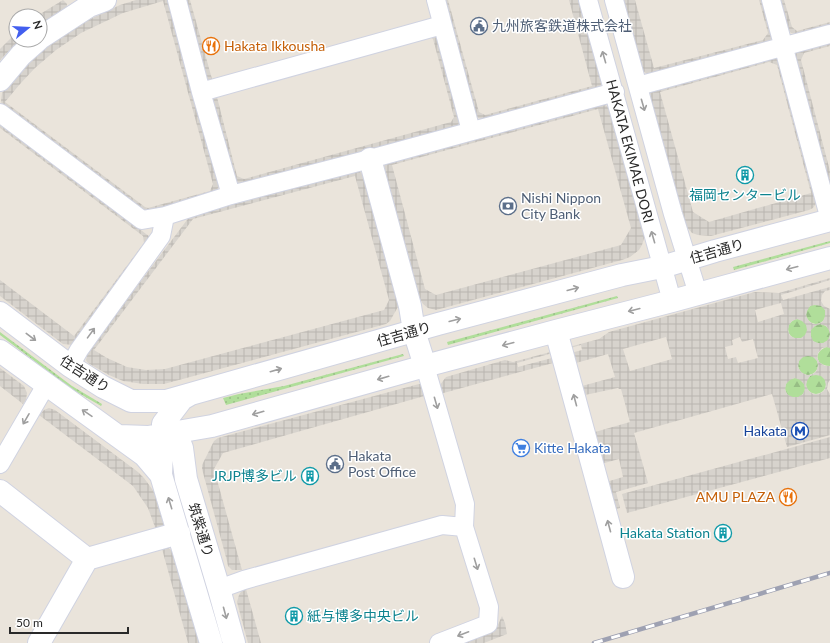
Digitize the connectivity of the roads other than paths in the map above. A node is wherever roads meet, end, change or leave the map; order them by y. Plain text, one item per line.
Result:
1 (177, 0) edge
2 (436, 0) edge
3 (588, 0) edge
4 (614, 0) edge
5 (771, 0) edge
6 (92, 2) edge
7 (442, 25) junction
8 (48, 33) edge
9 (830, 34) edge
10 (784, 47) junction
11 (29, 48) edge
12 (0, 80) edge
13 (638, 86) junction
14 (201, 92) junction
15 (615, 92) junction
16 (0, 113) edge
17 (471, 131) junction
18 (370, 159) junction
19 (231, 195) junction
20 (166, 216) junction
21 (830, 220) edge
22 (830, 258) edge
23 (687, 259) junction
24 (662, 266) junction
25 (698, 294) junction
26 (672, 301) junction
27 (0, 313) edge
28 (414, 331) junction
29 (556, 331) junction
30 (0, 351) edge
31 (70, 366) junction
32 (425, 366) junction
33 (46, 385) junction
34 (198, 391) junction
35 (131, 401) junction
36 (212, 426) junction
37 (168, 429) junction
38 (118, 436) junction
39 (0, 464) edge
40 (184, 468) junction
41 (161, 476) junction
42 (0, 491) edge
43 (464, 526) junction
44 (179, 533) junction
45 (87, 559) junction
46 (623, 577) dead end
47 (219, 589) junction
48 (39, 643) edge
49 (211, 643) edge
50 (234, 643) edge
51 (439, 643) edge

1 - 14 street
2 - 7 street
15 -> 3 street, HAKATA EKIMAE DORI
4 - 13 street, HAKATA EKIMAE DORI
5 - 10 street
6 - 8 street
7 - 14 street
7 - 17 street
9 - 10 street
10 - 13 street
10 - 21 street
11 - 12 street
13 -> 23 street, HAKATA EKIMAE DORI
14 - 19 street
15 - 17 street
24 -> 15 street, HAKATA EKIMAE DORI
16 - 20 street
17 - 18 street
18 - 19 street
18 - 28 street
19 - 20 street
31 -> 20 street
21 - 23 street, 住吉通り
22 -> 25 street
23 - 24 street, 住吉通り
23 - 25 street, HAKATA EKIMAE DORI
24 - 26 street, HAKATA EKIMAE DORI
28 -> 24 street, 住吉通り
25 - 26 street
26 -> 29 street
27 -> 31 street, 住吉通り
28 - 32 street
34 -> 28 street, 住吉通り
29 -> 32 street
46 -> 29 street
30 - 33 street
31 - 35 street, 住吉通り
32 -> 36 street
32 -> 43 street
38 -> 33 street
33 -> 39 street
34 - 35 street, 住吉通り
34 - 37 street
35 - 37 street
36 - 37 street
36 - 40 street
37 - 38 street
37 - 40 street, 筑紫通り
37 - 41 street, 筑紫通り
38 - 41 street
40 - 47 street, 筑紫通り
44 -> 41 street, 筑紫通り
42 - 45 street
43 - 47 street
43 -> 51 street
44 - 45 street
44 - 49 street, 筑紫通り
45 - 48 street
47 -> 50 street, 筑紫通り

